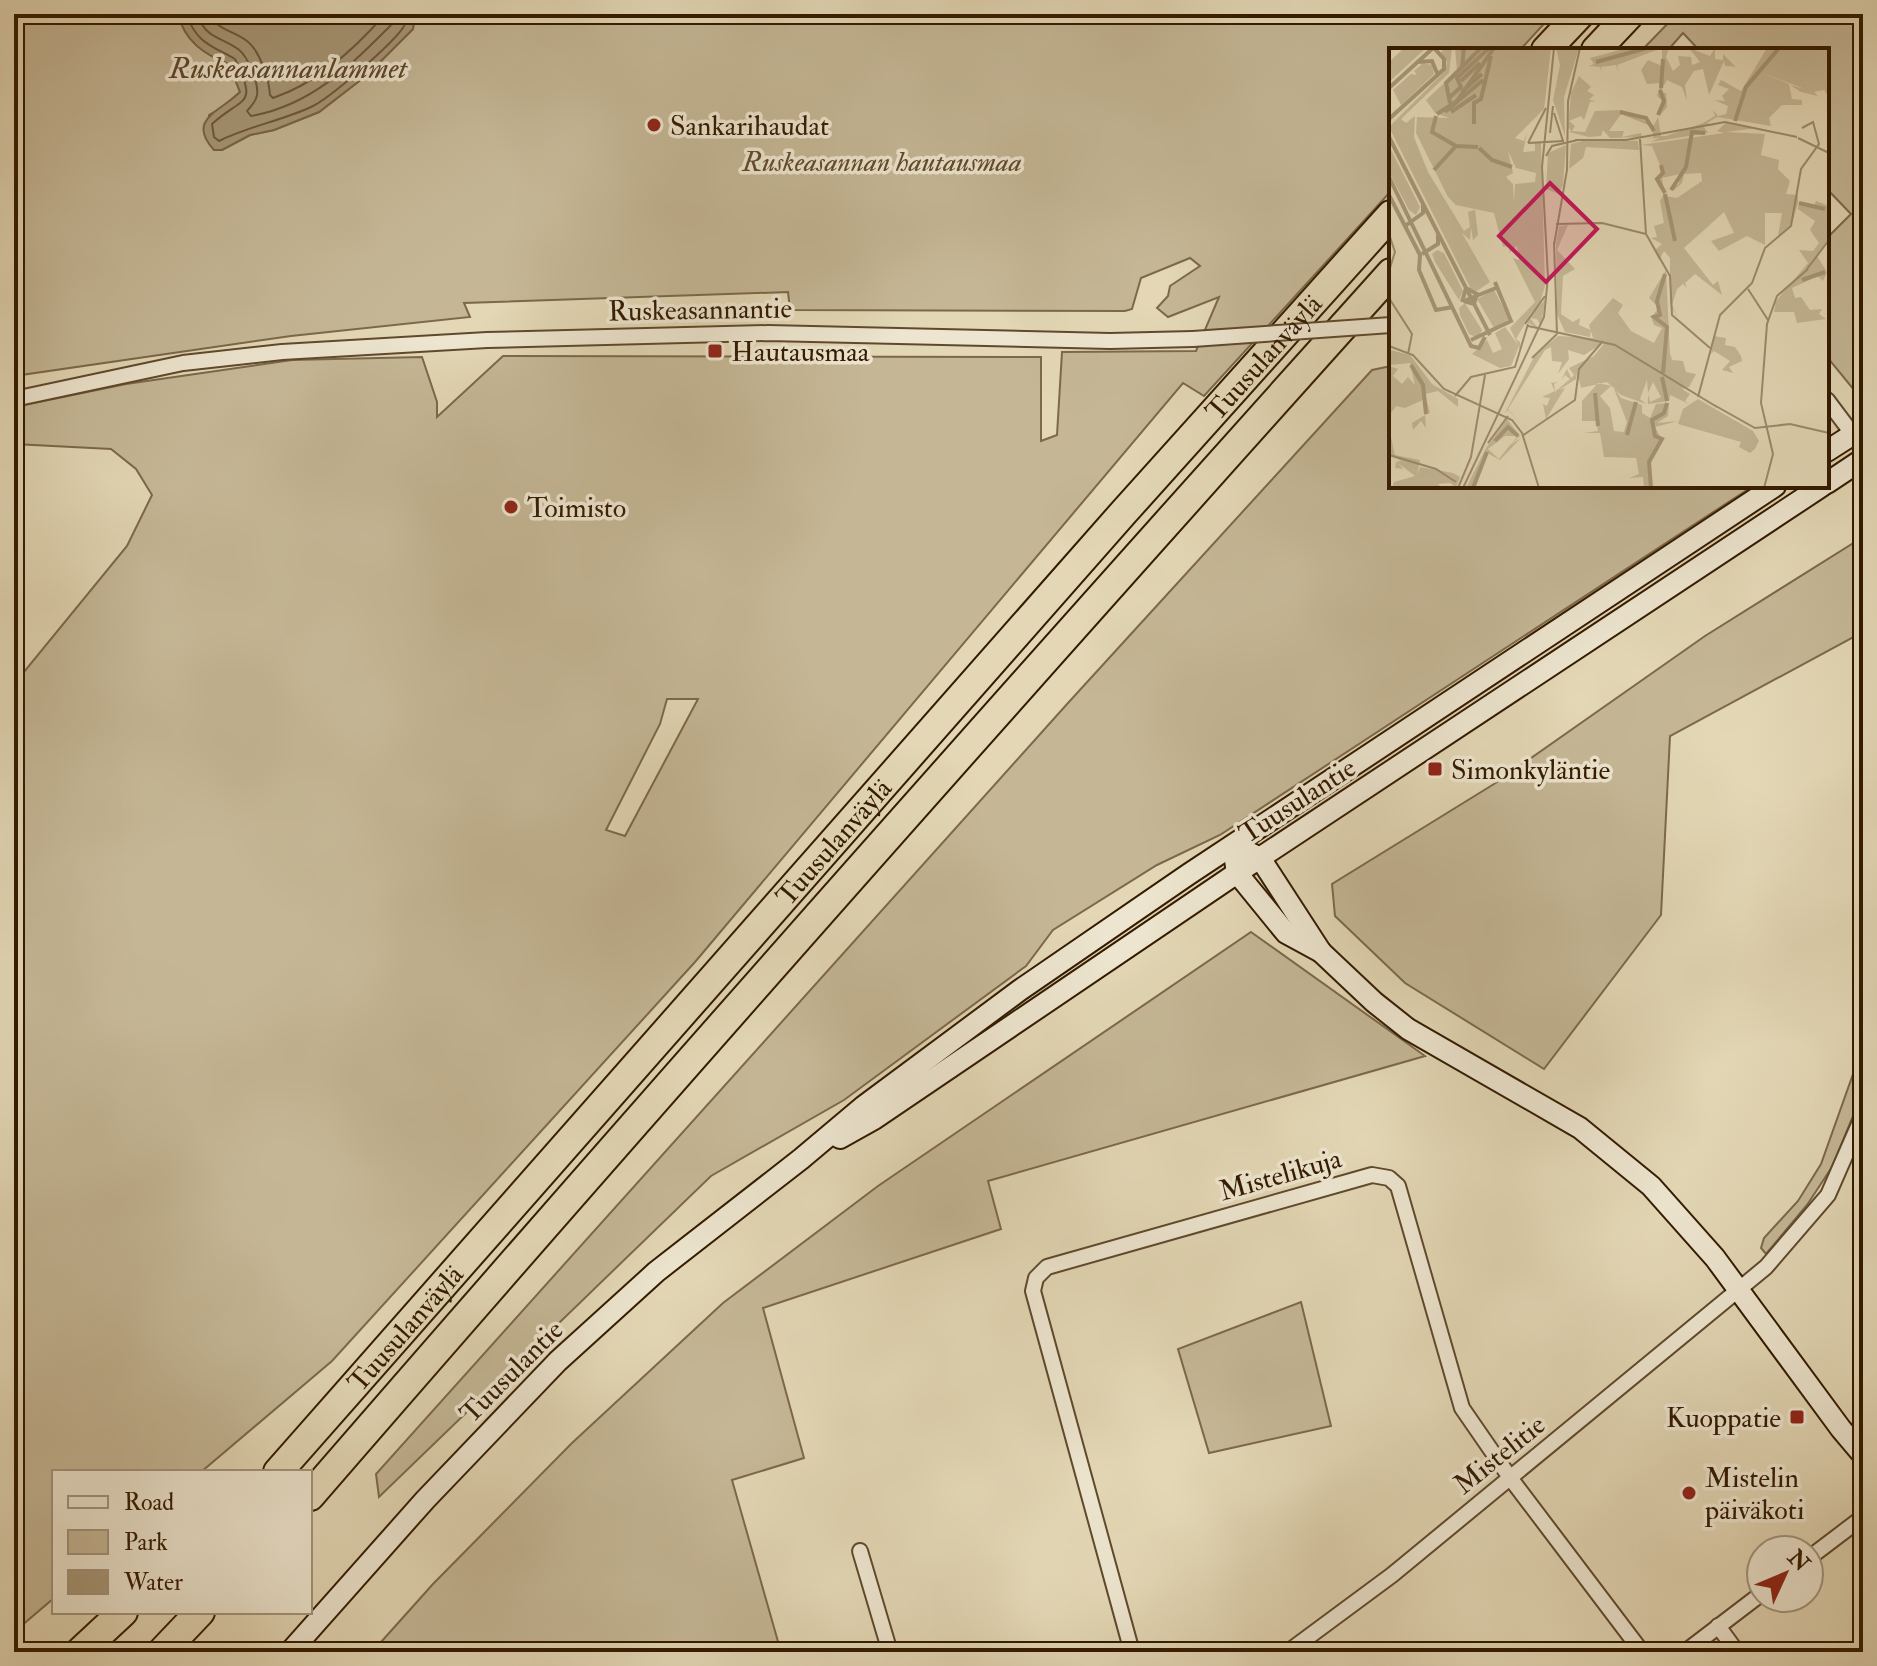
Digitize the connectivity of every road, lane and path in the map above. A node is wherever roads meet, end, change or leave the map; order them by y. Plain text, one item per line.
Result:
1 (1580, 14) edge
2 (1630, 14) edge
3 (1548, 48) edge
4 (1598, 48) edge
5 (1389, 217) edge
6 (1389, 275) edge
7 (1389, 325) edge
8 (14, 399) edge
9 (1829, 402) edge
10 (1860, 437) edge
11 (1829, 450) edge
12 (1863, 459) edge
13 (1829, 482) edge
14 (1772, 488) edge
15 (1819, 488) edge
16 (1234, 844) junction
17 (1260, 858) junction
18 (1237, 873) junction
19 (1321, 952) junction
20 (1863, 1115) edge
21 (801, 1159) junction
22 (1739, 1290) junction
23 (1863, 1455) edge
24 (280, 1470) edge
25 (1511, 1479) junction
26 (312, 1494) edge
27 (1863, 1517) edge
28 (1825, 1546) edge
29 (860, 1551) dead end
30 (1745, 1606) edge
31 (121, 1614) edge
32 (145, 1614) edge
33 (198, 1614) edge
34 (1718, 1626) junction
35 (80, 1652) edge
36 (105, 1652) edge
37 (162, 1652) edge
38 (290, 1652) edge
39 (890, 1652) edge
40 (1132, 1652) edge
41 (1288, 1652) edge
42 (1642, 1652) edge
43 (1685, 1652) edge
44 (1737, 1652) edge

1 - 3 highway
2 - 4 highway
5 - 24 highway, Tuusulanväylä
6 - 26 highway, Tuusulanväylä
7 - 8 street, Ruskeasannantie, bridge
9 - 10 street
10 - 11 main road
12 - 13 main road
14 - 16 main road, Tuusulantie
15 - 17 main road, Tuusulantie
16 - 17 main road
16 - 18 main road
16 - 21 main road, Tuusulantie
17 - 18 main road, Tuusulantie
17 - 19 main road
18 - 19 main road
18 - 21 main road, Tuusulantie
19 - 22 main road
20 - 22 street
21 - 38 main road, Tuusulantie
22 - 23 main road
22 - 25 street, Mistelitie
25 - 40 street, Mistelikuja
25 - 41 street, Mistelitie
25 - 42 street, Mistelikuja
27 - 28 street
29 - 39 street
30 - 34 street
31 - 35 highway
32 - 36 highway
33 - 37 highway
34 - 43 street
34 - 44 street

